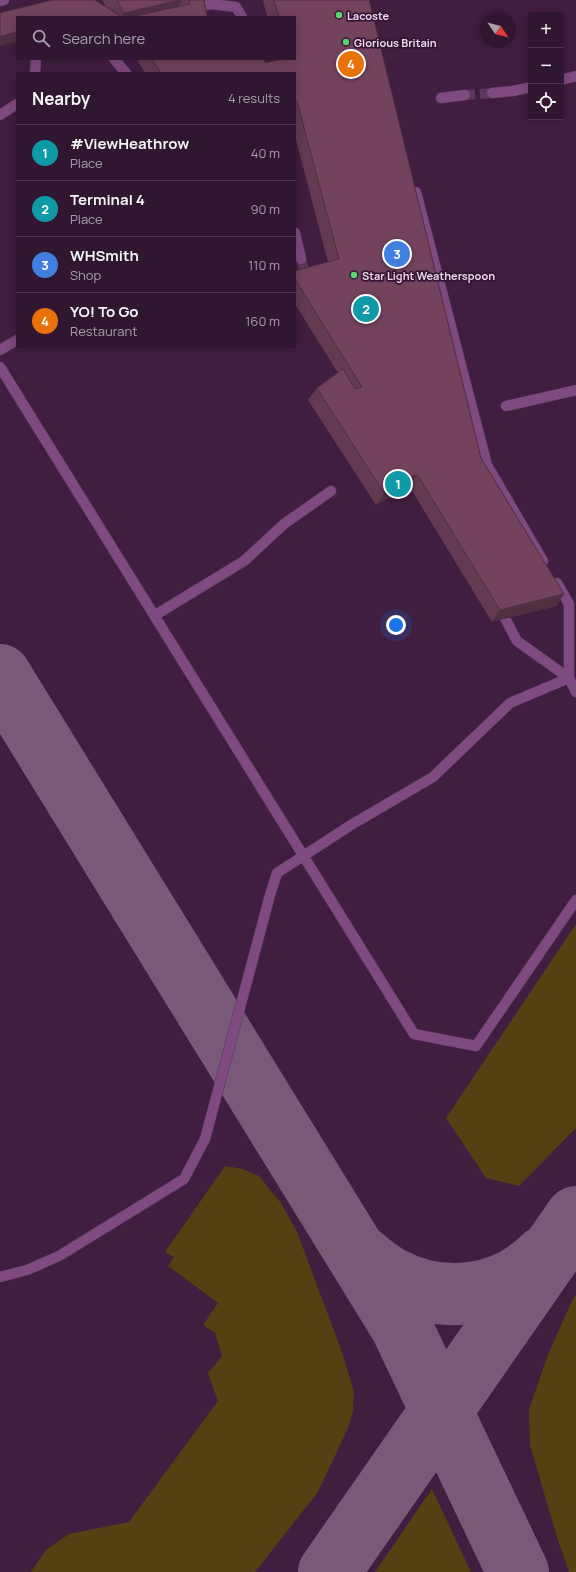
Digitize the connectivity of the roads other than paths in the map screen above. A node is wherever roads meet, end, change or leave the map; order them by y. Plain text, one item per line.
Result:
1 (4, 0) edge
2 (0, 1) edge
3 (189, 10) edge
4 (241, 16) edge
5 (36, 60) edge
6 (115, 60) edge
7 (35, 72) edge
8 (125, 72) edge
9 (576, 76) edge
10 (564, 79) edge
11 (528, 87) edge
12 (492, 93) tunnel mouth
13 (465, 95) tunnel mouth
14 (441, 98) dead end
15 (16, 105) edge
16 (0, 115) edge
17 (413, 183) edge
18 (296, 237) edge
19 (301, 259) tunnel mouth
20 (16, 341) edge
21 (0, 350) edge
22 (0, 367) edge
23 (576, 390) edge
24 (506, 406) dead end
25 (331, 491) dead end
26 (157, 614) dead end
27 (505, 618) edge
28 (573, 674) edge
29 (576, 692) edge
30 (304, 856) junction
31 (576, 900) edge
32 (0, 1277) edge

1 - 2 lane
3 - 4 lane
5 - 7 lane
6 - 8 lane
9 - 10 lane
11 - 12 lane
13 - 14 lane
15 - 16 lane
17 - 28 lane
18 - 19 lane
20 - 21 lane
22 - 30 lane
23 - 24 lane
25 - 26 lane
27 - 28 lane
28 - 29 lane
28 - 30 lane
30 - 31 lane
30 - 32 lane

